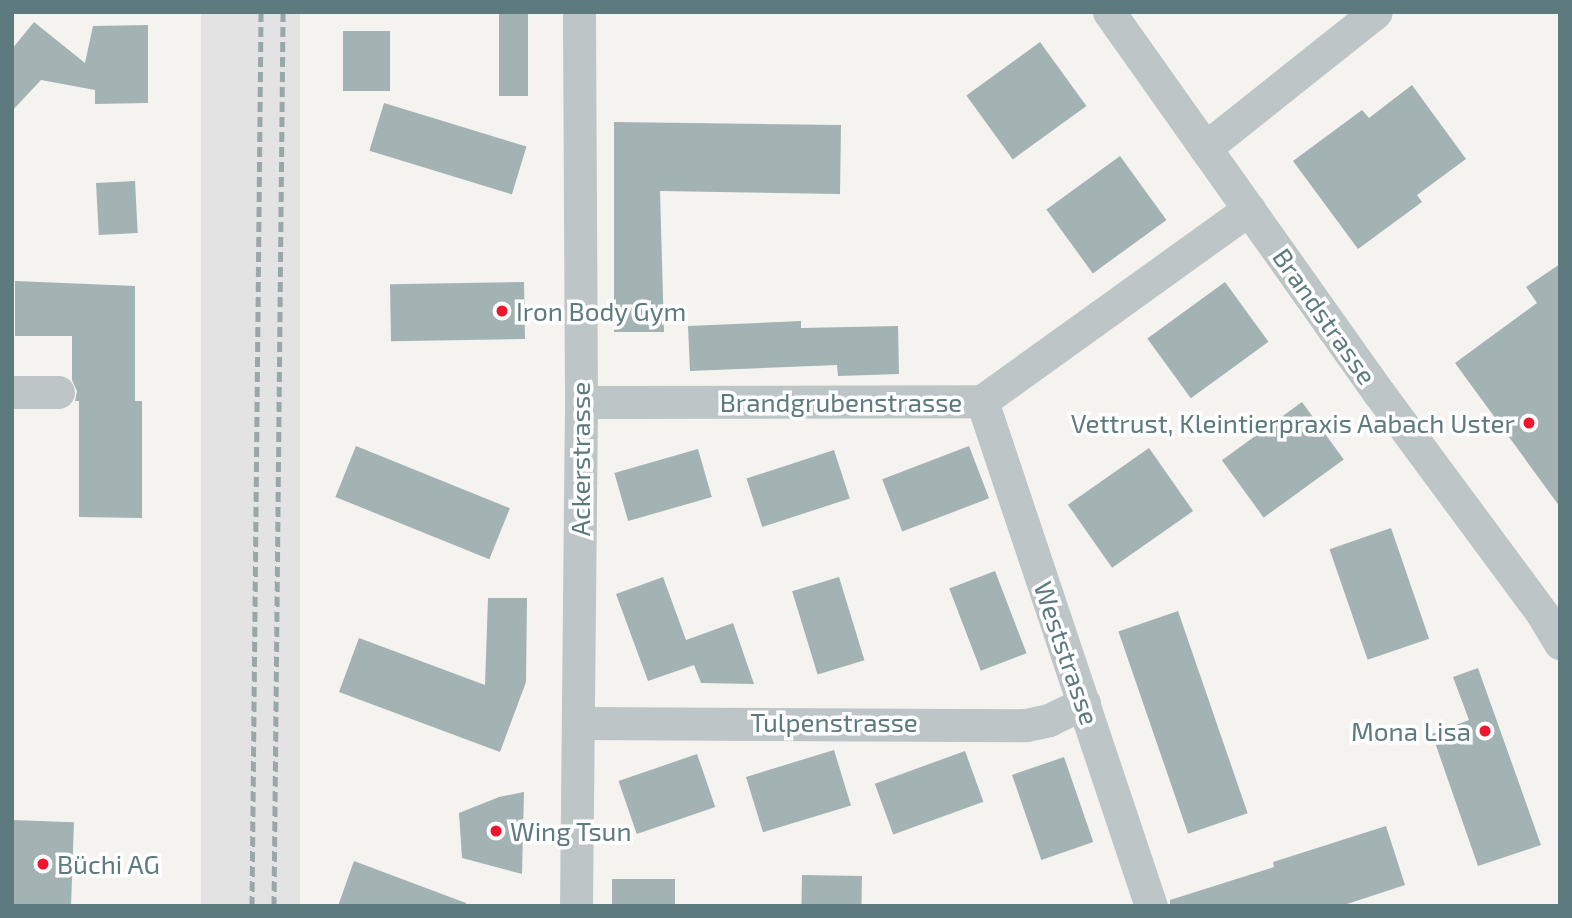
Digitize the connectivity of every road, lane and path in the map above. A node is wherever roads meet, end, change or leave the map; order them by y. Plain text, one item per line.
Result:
1 (579, 12) edge
2 (1109, 12) edge
3 (1376, 12) edge
4 (1205, 148) junction
5 (1249, 209) junction
6 (12, 392) edge
7 (58, 392) dead end
8 (982, 401) junction
9 (580, 402) junction
10 (1555, 629) edge
11 (1084, 703) junction
12 (579, 723) junction
13 (576, 906) edge
14 (1151, 906) edge

1 - 9 street, Ackerstrasse
2 - 4 street, Brandstrasse
3 - 4 street
4 - 5 street, Brandstrasse
5 - 8 street, Brandgrubenstrasse
5 - 10 street, Brandstrasse
6 - 7 street
8 - 9 street, Brandgrubenstrasse
8 - 11 street, Weststrasse
9 - 12 street, Ackerstrasse
11 - 12 street, Tulpenstrasse
11 - 14 street, Weststrasse
12 - 13 street, Ackerstrasse

